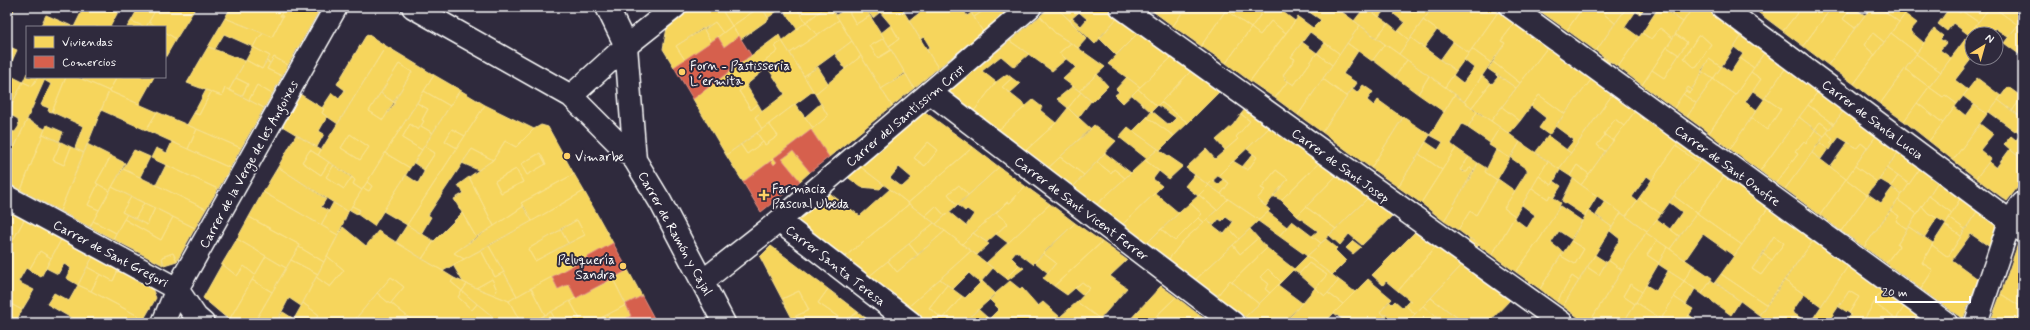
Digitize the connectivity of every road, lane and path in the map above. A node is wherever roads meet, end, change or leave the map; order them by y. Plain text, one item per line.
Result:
1 (336, 7) edge
2 (414, 7) edge
3 (607, 7) edge
4 (675, 7) edge
5 (1030, 7) edge
6 (1121, 7) edge
7 (1511, 7) edge
8 (1722, 7) edge
9 (626, 46) junction
10 (931, 93) junction
11 (571, 96) junction
12 (635, 160) junction
13 (7, 197) edge
14 (2023, 203) edge
15 (779, 221) junction
16 (2017, 226) edge
17 (703, 281) junction
18 (178, 289) junction
19 (163, 323) edge
20 (203, 323) edge
21 (724, 323) edge
22 (911, 323) edge
23 (1234, 323) edge
24 (1562, 323) edge
25 (1946, 323) edge
26 (1976, 323) edge

1 - 18 street, Carrer de la Verge de les Angoixes
2 - 11 street, Carrer de Ramón y Cajal
3 - 9 street
4 - 9 street
5 - 10 street, Carrer del Santíssim Crist
6 - 24 street, Carrer de Sant Josep
7 - 25 street, Carrer de Sant Onofre
8 - 16 street, Carrer de Santa Lucia
9 - 11 street
9 - 12 street
10 - 15 street, Carrer del Santíssim Crist
10 - 23 street, Carrer de Sant Vicent Ferrer
11 - 12 street, Carrer de Ramón y Cajal
12 - 17 street, Carrer de Ramón y Cajal
13 - 18 street, Carrer de Sant Gregori
14 - 16 street
15 - 17 street, Carrer del Santíssim Crist
15 - 22 street, Carrer Santa Teresa
16 - 26 street
17 - 21 street, Carrer de Ramón y Cajal
18 - 19 street, Carrer de la Verge de les Angoixes
18 - 20 street, Carrer de Sant Gregori

